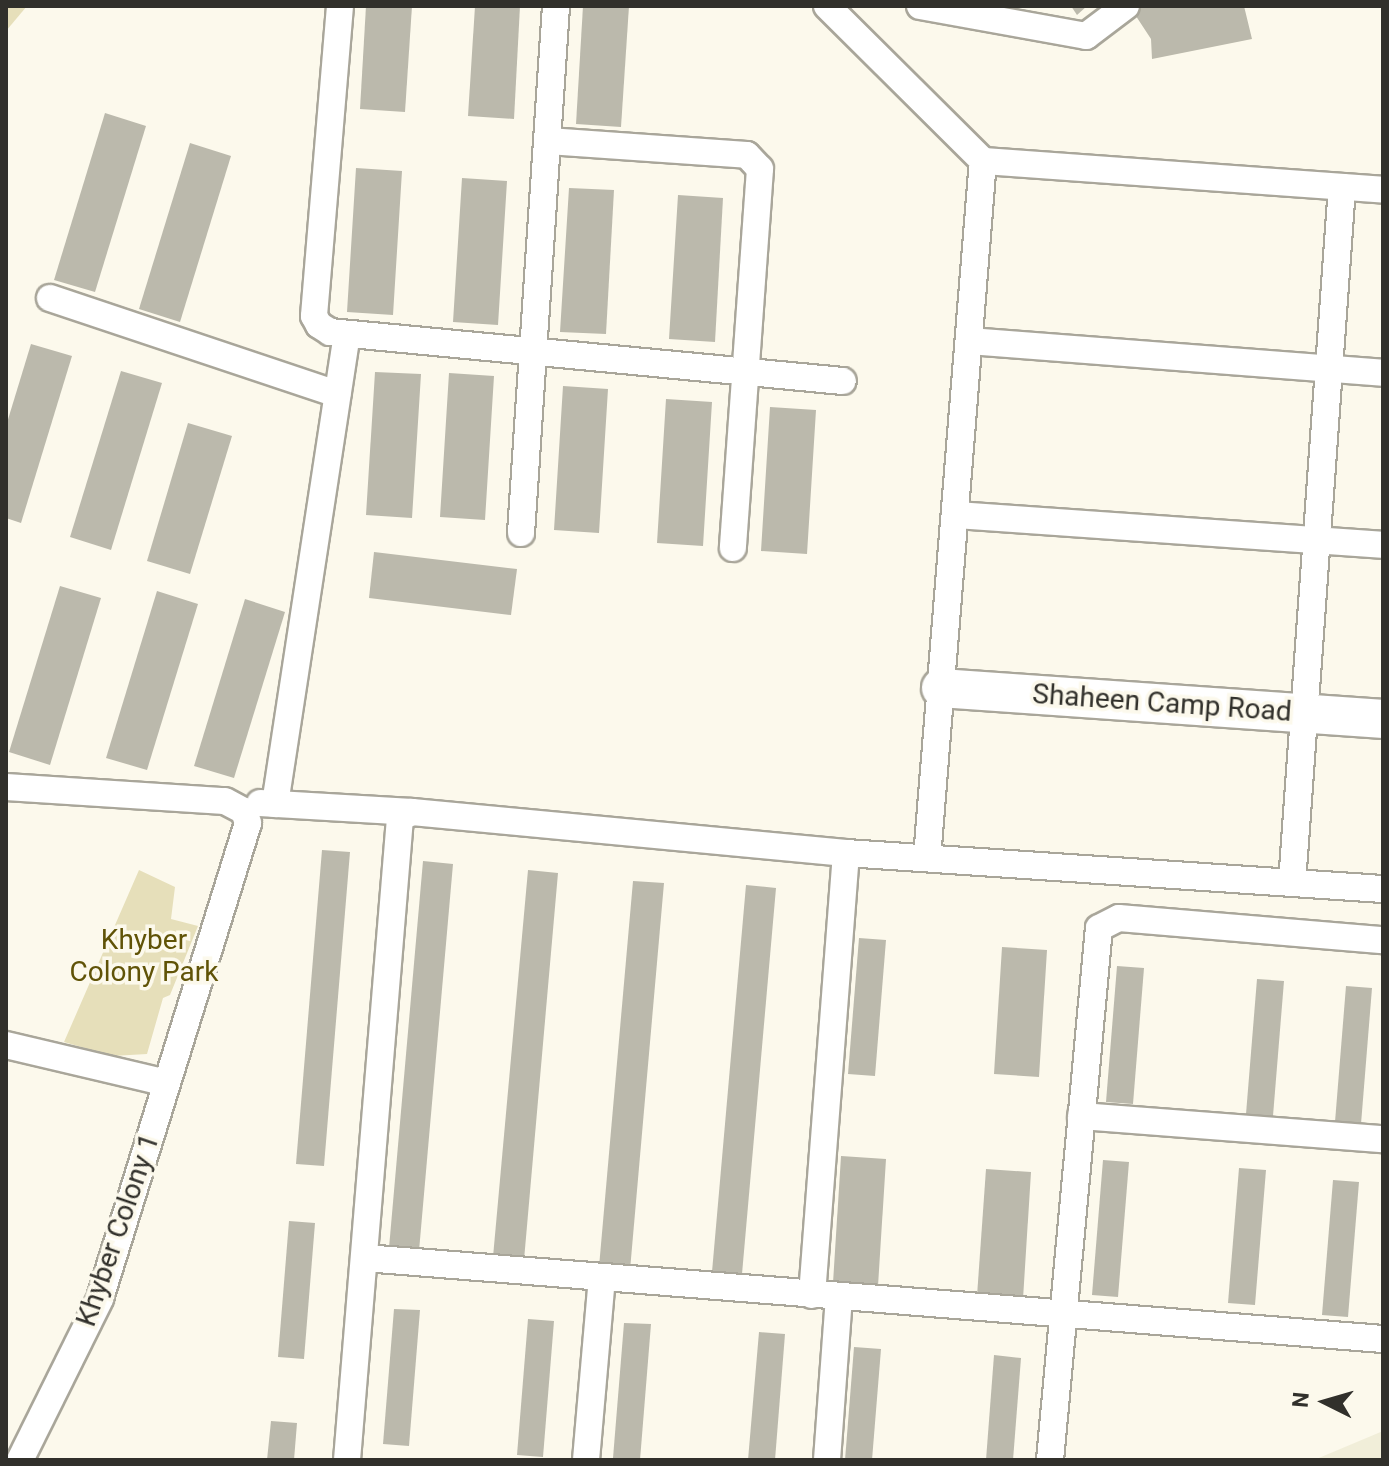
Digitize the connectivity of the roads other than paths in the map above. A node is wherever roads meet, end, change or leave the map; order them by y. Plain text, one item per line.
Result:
1 (340, 6) edge
2 (556, 6) edge
3 (827, 6) edge
4 (920, 6) edge
5 (1126, 6) edge
6 (548, 141) junction
7 (983, 161) junction
8 (1342, 187) junction
9 (1383, 190) edge
10 (50, 298) dead end
11 (347, 334) junction
12 (969, 341) junction
13 (535, 350) junction
14 (1329, 368) junction
15 (748, 372) junction
16 (1383, 373) edge
17 (843, 381) dead end
18 (337, 394) junction
19 (955, 515) junction
20 (521, 533) dead end
21 (1317, 539) junction
22 (1383, 545) edge
23 (733, 548) dead end
24 (941, 688) junction
25 (1304, 713) junction
26 (1383, 719) edge
27 (6, 787) edge
28 (225, 801) junction
29 (275, 804) junction
30 (412, 812) junction
31 (846, 853) junction
32 (927, 858) junction
33 (1292, 883) junction
34 (1383, 889) edge
35 (1383, 940) edge
36 (6, 1045) edge
37 (167, 1083) junction
38 (1081, 1116) junction
39 (1383, 1139) edge
40 (365, 1258) junction
41 (602, 1278) junction
42 (812, 1295) junction
43 (839, 1297) junction
44 (1062, 1316) junction
45 (1383, 1339) edge
46 (20, 1460) edge
47 (347, 1460) edge
48 (586, 1460) edge
49 (827, 1460) edge
50 (1050, 1460) edge

1 - 11 street
2 - 6 street
3 - 7 street
4 - 5 street
6 - 13 street
6 - 15 street
7 - 8 street
7 - 12 street
8 - 9 street
8 - 14 street
10 - 18 street
11 - 13 street
11 - 18 street
12 - 14 street
12 - 19 street
13 - 15 street
13 - 20 street
14 - 16 street
14 - 21 street
15 - 17 street
15 - 23 street
18 - 29 street
19 - 21 street
19 - 24 street
21 - 22 street
21 - 25 street
24 - 25 street, Shaheen Camp Road
24 - 32 street
25 - 26 street, Shaheen Camp Road
25 - 33 street
27 - 28 street
28 - 29 street
28 - 37 street, Khyber Colony 1
29 - 30 street
30 - 31 street
30 - 40 street
31 - 32 street
31 - 42 street
32 - 33 street
33 - 34 street
35 - 38 street
36 - 37 street
37 - 46 street, Khyber Colony 1
38 - 39 street
38 - 44 street
40 - 41 street
40 - 47 street
41 - 42 street
41 - 48 street
42 - 43 street
43 - 44 street
43 - 49 street
44 - 45 street
44 - 50 street

